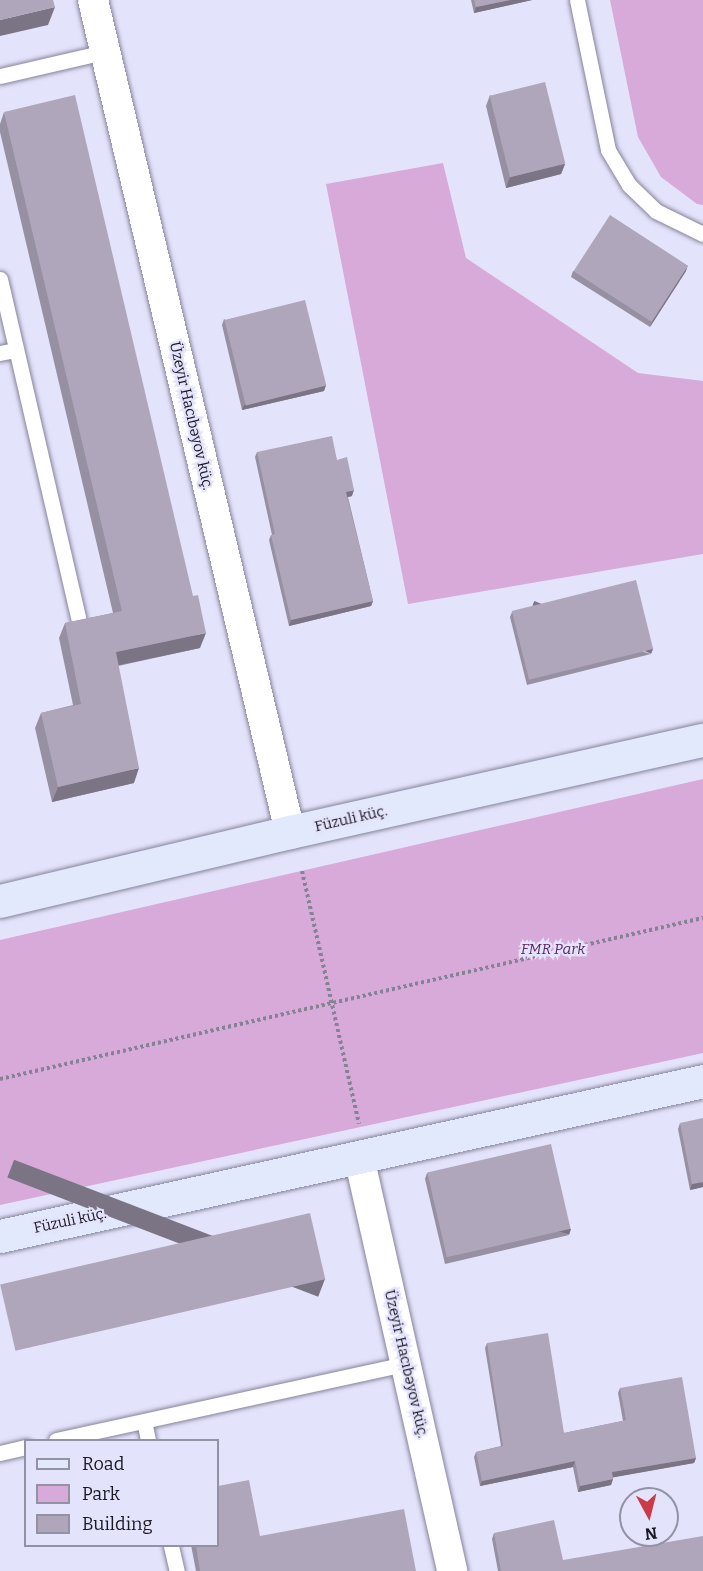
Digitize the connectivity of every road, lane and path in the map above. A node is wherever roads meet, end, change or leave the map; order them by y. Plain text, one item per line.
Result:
1 (93, 0) edge
2 (577, 0) edge
3 (105, 52) junction
4 (0, 76) edge
5 (703, 234) edge
6 (0, 279) edge
7 (16, 350) junction
8 (0, 353) edge
9 (79, 622) edge
10 (703, 740) edge
11 (290, 832) junction
12 (302, 871) dead end
13 (0, 901) edge
14 (703, 918) edge
15 (330, 1004) junction
16 (0, 1079) edge
17 (703, 1081) edge
18 (359, 1142) junction
19 (0, 1236) edge
20 (406, 1364) junction
21 (144, 1421) junction
22 (61, 1439) edge
23 (148, 1439) edge
24 (24, 1447) edge
25 (0, 1453) edge
26 (171, 1547) edge
27 (177, 1571) edge
28 (452, 1571) edge

1 - 3 street, Üzeyir Hacıbəyov küç.
2 - 5 lane
3 - 4 lane
3 - 11 street, Üzeyir Hacıbəyov küç.
6 - 7 lane
7 - 8 lane
7 - 9 lane
10 - 11 street, Füzuli küç.
11 - 13 street, Füzuli küç.
12 - 15 path
14 - 15 path
15 - 16 path
15 - 18 path
17 - 18 street, Füzuli küç.
18 - 19 street, Füzuli küç.
18 - 20 street, Üzeyir Hacıbəyov küç.
20 - 21 lane
20 - 28 street, Üzeyir Hacıbəyov küç.
21 - 22 lane
21 - 23 lane
24 - 25 lane
26 - 27 lane

